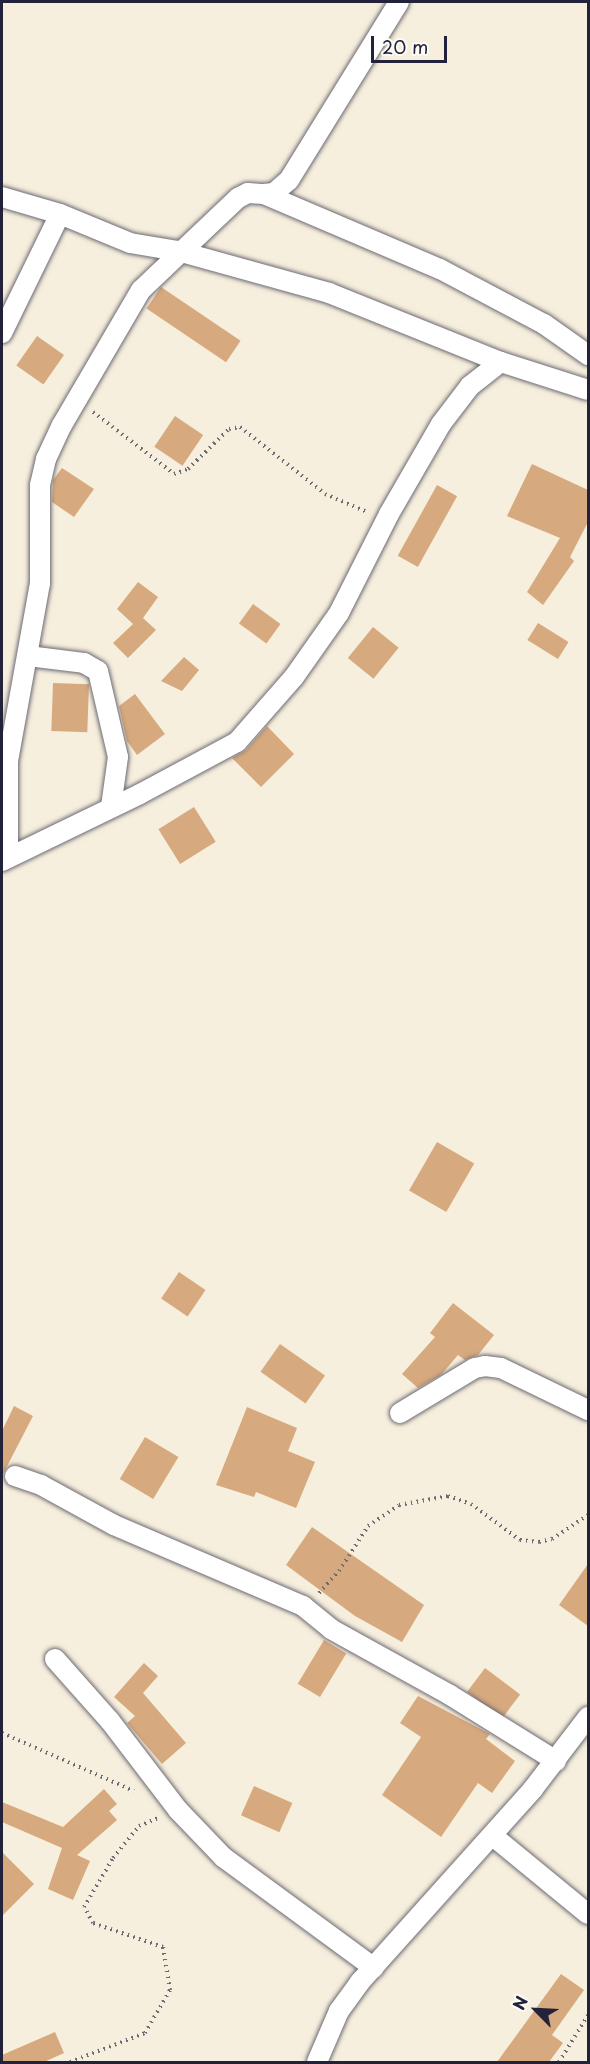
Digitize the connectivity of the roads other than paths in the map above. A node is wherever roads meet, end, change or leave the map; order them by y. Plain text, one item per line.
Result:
1 (399, 2) edge
2 (264, 194) junction
3 (2, 197) edge
4 (60, 214) junction
5 (178, 250) junction
6 (2, 333) edge
7 (588, 355) edge
8 (501, 362) junction
9 (588, 390) edge
10 (28, 656) junction
11 (111, 807) junction
12 (5, 859) edge
13 (588, 1410) edge
14 (400, 1413) dead end
15 (15, 1476) dead end
16 (55, 1659) dead end
17 (588, 1718) edge
18 (556, 1761) junction
19 (493, 1836) junction
20 (588, 1914) edge
21 (374, 1968) junction
22 (317, 2062) edge

1 - 2 street
2 - 5 street
2 - 7 street
3 - 4 street
4 - 5 street
4 - 6 street
5 - 8 street
5 - 10 street
8 - 9 street
8 - 11 street
10 - 11 street
10 - 12 street
11 - 12 street
13 - 14 street
15 - 18 street
16 - 21 street
17 - 18 street
18 - 19 street
19 - 20 street
19 - 21 street
21 - 22 street

